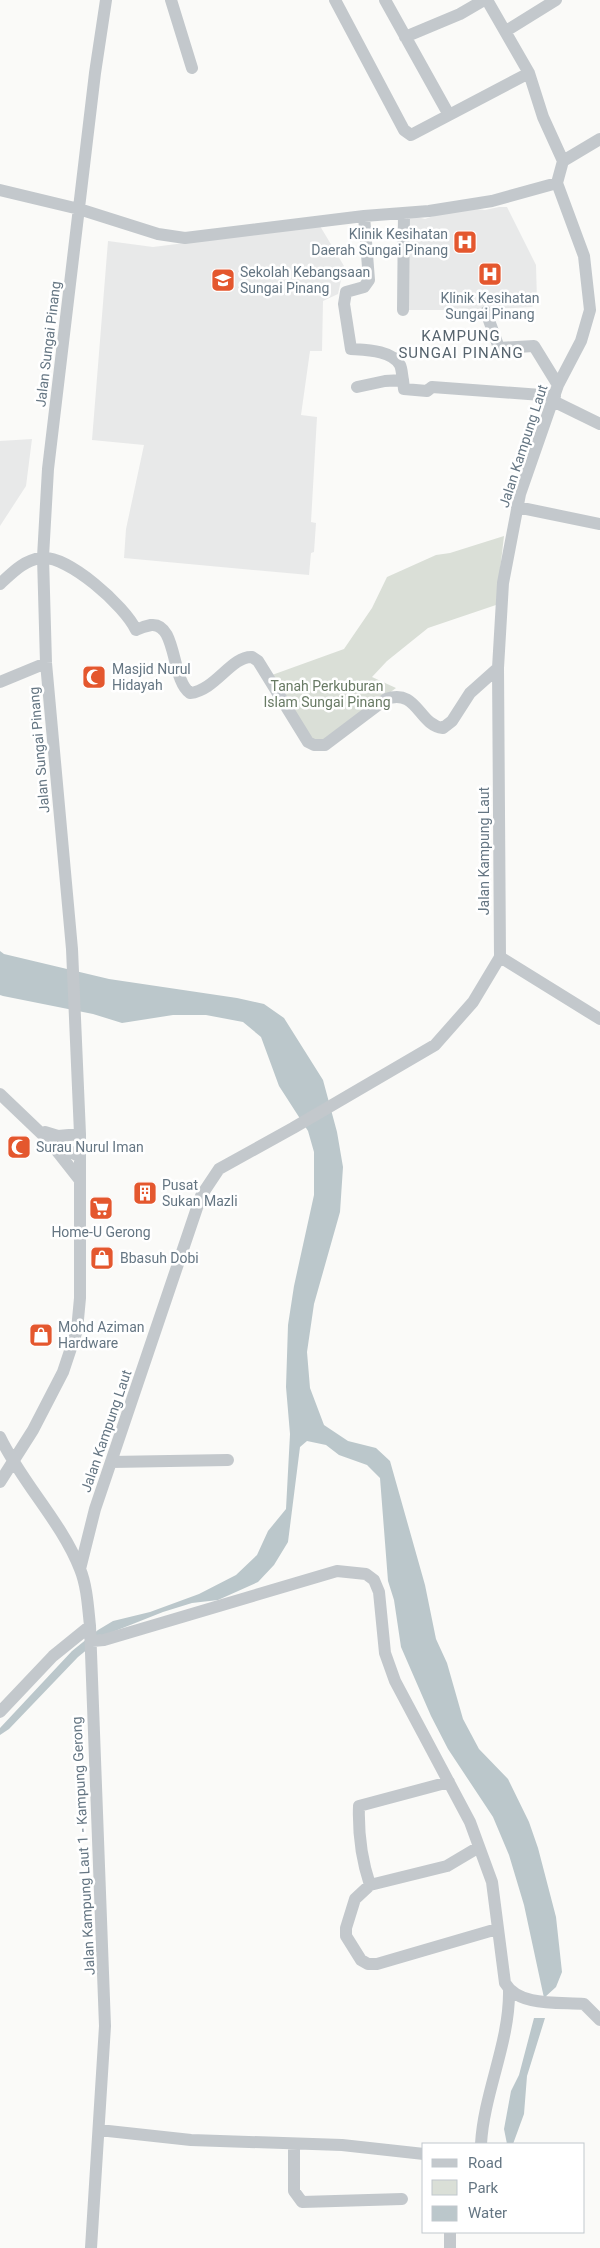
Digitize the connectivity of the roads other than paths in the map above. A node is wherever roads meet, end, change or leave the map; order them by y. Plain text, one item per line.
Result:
1 (106, 0) edge
2 (171, 0) edge
3 (335, 0) edge
4 (384, 0) edge
5 (485, 0) edge
6 (556, 0) edge
7 (506, 31) junction
8 (405, 37) junction
9 (192, 68) dead end
10 (529, 72) junction
11 (450, 115) junction
12 (600, 139) edge
13 (563, 161) junction
14 (557, 183) junction
15 (0, 190) edge
16 (80, 209) junction
17 (404, 213) junction
18 (364, 216) junction
19 (403, 310) dead end
20 (486, 312) dead end
21 (403, 380) junction
22 (357, 387) dead end
23 (555, 394) junction
24 (600, 424) edge
25 (517, 507) junction
26 (600, 524) edge
27 (43, 557) junction
28 (0, 584) edge
29 (46, 663) junction
30 (498, 668) junction
31 (0, 682) edge
32 (500, 957) junction
33 (600, 1019) edge
34 (0, 1094) edge
35 (42, 1133) junction
36 (80, 1134) junction
37 (80, 1157) junction
38 (80, 1179) junction
39 (0, 1437) edge
40 (228, 1460) dead end
41 (111, 1462) junction
42 (13, 1463) junction
43 (0, 1482) edge
44 (80, 1569) junction
45 (91, 1634) junction
46 (0, 1712) edge
47 (449, 1782) junction
48 (479, 1847) junction
49 (370, 1885) junction
50 (497, 1929) junction
51 (509, 1990) junction
52 (600, 2020) edge
53 (99, 2130) junction
54 (481, 2143) edge
55 (294, 2144) junction
56 (422, 2154) edge
57 (402, 2199) dead end
58 (450, 2233) edge
59 (91, 2248) edge
60 (450, 2248) edge

1 - 16 street, Jalan Sungai Pinang
2 - 9 street
3 - 11 street
4 - 8 street
5 - 7 street
5 - 8 street
6 - 7 street
7 - 10 street
8 - 11 street
10 - 11 street
10 - 13 street
12 - 13 street
13 - 14 street
14 - 17 street
14 - 23 street, Jalan Kampung Laut
15 - 16 street
16 - 18 street
16 - 27 street, Jalan Sungai Pinang
17 - 18 street
17 - 19 street
18 - 21 street
20 - 23 street
21 - 22 street
21 - 23 street
23 - 24 street
23 - 25 street, Jalan Kampung Laut
25 - 26 street
25 - 30 street, Jalan Kampung Laut
27 - 28 street
27 - 29 street, Jalan Sungai Pinang
27 - 30 street
29 - 31 street
29 - 36 street, Jalan Sungai Pinang
30 - 32 street, Jalan Kampung Laut
32 - 33 street
32 - 41 street, Jalan Kampung Laut
34 - 35 street
35 - 36 street
35 - 37 street
35 - 38 street
36 - 37 street, Jalan Sungai Pinang
37 - 38 street, Jalan Sungai Pinang
38 - 42 street, Jalan Sungai Pinang
39 - 42 street, Jalan Kampung Laut 1 - Kampung Gerong
40 - 41 street
41 - 44 street, Jalan Kampung Laut
42 - 43 street, Jalan Sungai Pinang
42 - 44 street, Jalan Kampung Laut 1 - Kampung Gerong
44 - 45 street, Jalan Kampung Laut 1 - Kampung Gerong
45 - 46 street
45 - 47 street
45 - 53 street, Jalan Kampung Laut 1 - Kampung Gerong
47 - 48 street
47 - 49 street
48 - 49 street
48 - 50 street
49 - 50 street
50 - 51 street
51 - 52 street
51 - 54 street
53 - 55 street
53 - 59 street, Jalan Kampung Laut 1 - Kampung Gerong
55 - 56 street
55 - 57 street
58 - 60 street

